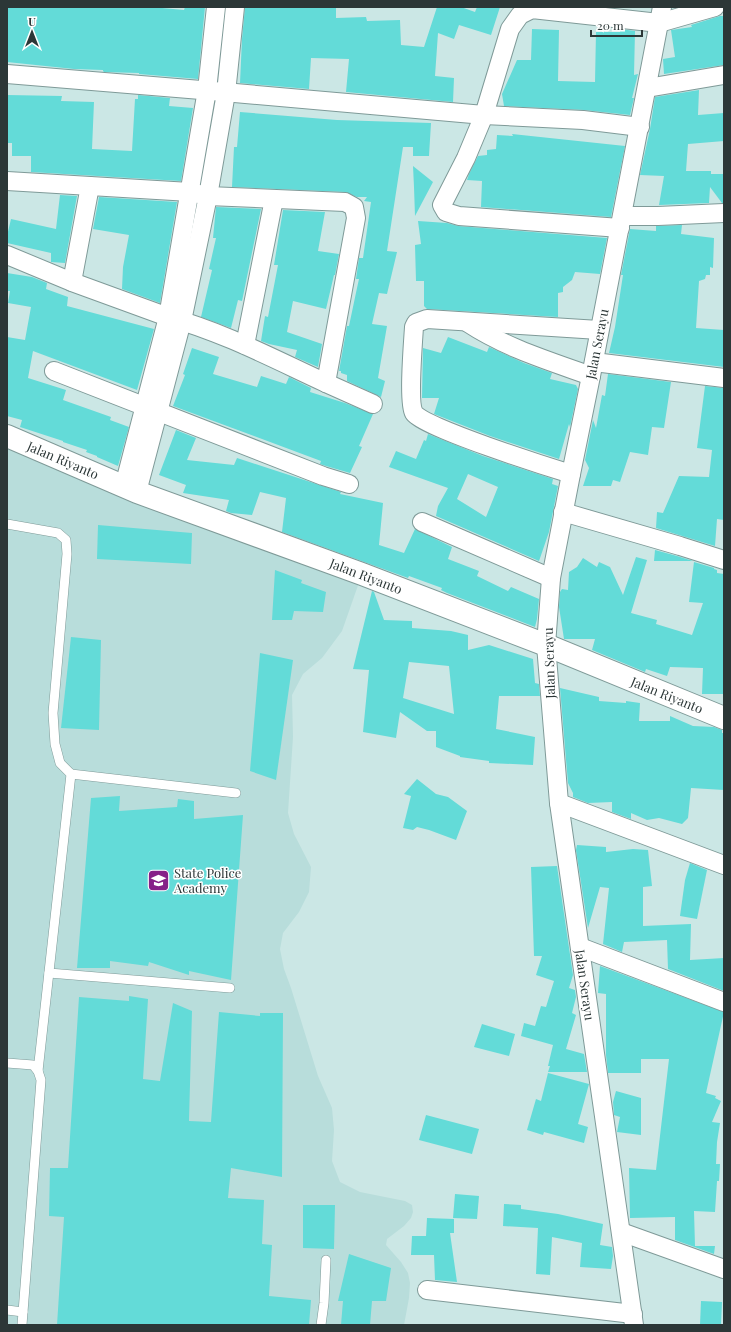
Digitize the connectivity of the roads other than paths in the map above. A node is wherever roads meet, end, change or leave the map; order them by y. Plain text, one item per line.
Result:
1 (216, 7) edge
2 (235, 7) edge
3 (715, 7) edge
4 (661, 15) edge
5 (7, 74) edge
6 (724, 75) edge
7 (647, 88) junction
8 (207, 90) junction
9 (226, 93) junction
10 (484, 115) junction
11 (640, 127) junction
12 (7, 181) edge
13 (90, 186) junction
14 (190, 192) junction
15 (208, 196) junction
16 (274, 199) junction
17 (724, 213) edge
18 (621, 222) junction
19 (7, 256) edge
20 (72, 282) junction
21 (175, 319) junction
22 (466, 321) junction
23 (599, 330) junction
24 (246, 345) junction
25 (593, 369) junction
26 (54, 371) dead end
27 (724, 378) edge
28 (326, 383) junction
29 (373, 404) dead end
30 (151, 409) junction
31 (7, 436) edge
32 (571, 474) junction
33 (349, 484) dead end
34 (130, 489) junction
35 (564, 512) junction
36 (422, 522) dead end
37 (7, 524) edge
38 (724, 560) edge
39 (551, 578) junction
40 (546, 645) junction
41 (724, 718) edge
42 (71, 774) junction
43 (236, 793) dead end
44 (559, 803) junction
45 (724, 865) edge
46 (580, 947) junction
47 (49, 973) junction
48 (230, 988) dead end
49 (724, 1002) edge
50 (7, 1063) edge
51 (38, 1071) junction
52 (621, 1232) junction
53 (326, 1260) dead end
54 (724, 1269) edge
55 (428, 1290) dead end
56 (7, 1310) edge
57 (24, 1312) junction
58 (633, 1319) edge
59 (22, 1325) edge
60 (321, 1325) edge

1 - 8 street
2 - 9 street
3 - 4 street
4 - 7 street, Jalan Serayu
4 - 10 street
5 - 8 street
6 - 7 street
7 - 11 street, Jalan Serayu
8 - 9 street
8 - 14 street
9 - 10 street
9 - 15 street
10 - 11 street
10 - 18 street
11 - 18 street, Jalan Serayu
12 - 13 street
13 - 14 street
13 - 20 street
14 - 15 street
14 - 21 street
15 - 16 street
15 - 21 street
16 - 24 street
16 - 28 street
17 - 18 street
18 - 23 street, Jalan Serayu
19 - 20 street
20 - 21 street
21 - 24 street
21 - 30 street
22 - 23 street
22 - 25 street
22 - 32 street
23 - 25 street, Jalan Serayu
24 - 28 street
25 - 27 street
25 - 32 street, Jalan Serayu
26 - 30 street
28 - 29 street
30 - 33 street
30 - 34 street
31 - 34 street, Jalan Riyanto
32 - 35 street, Jalan Serayu
34 - 40 street, Jalan Riyanto
35 - 38 street
35 - 39 street, Jalan Serayu
36 - 39 street
37 - 42 lane
39 - 40 street, Jalan Serayu
40 - 41 street, Jalan Riyanto
40 - 44 street, Jalan Serayu
42 - 43 lane
42 - 47 lane
44 - 45 street
44 - 46 street, Jalan Serayu
46 - 49 street
46 - 52 street, Jalan Serayu
47 - 48 lane
47 - 51 lane
50 - 51 lane
51 - 57 lane
52 - 54 street
52 - 58 street, Jalan Serayu
53 - 60 lane
55 - 58 street
56 - 57 lane
57 - 59 lane

